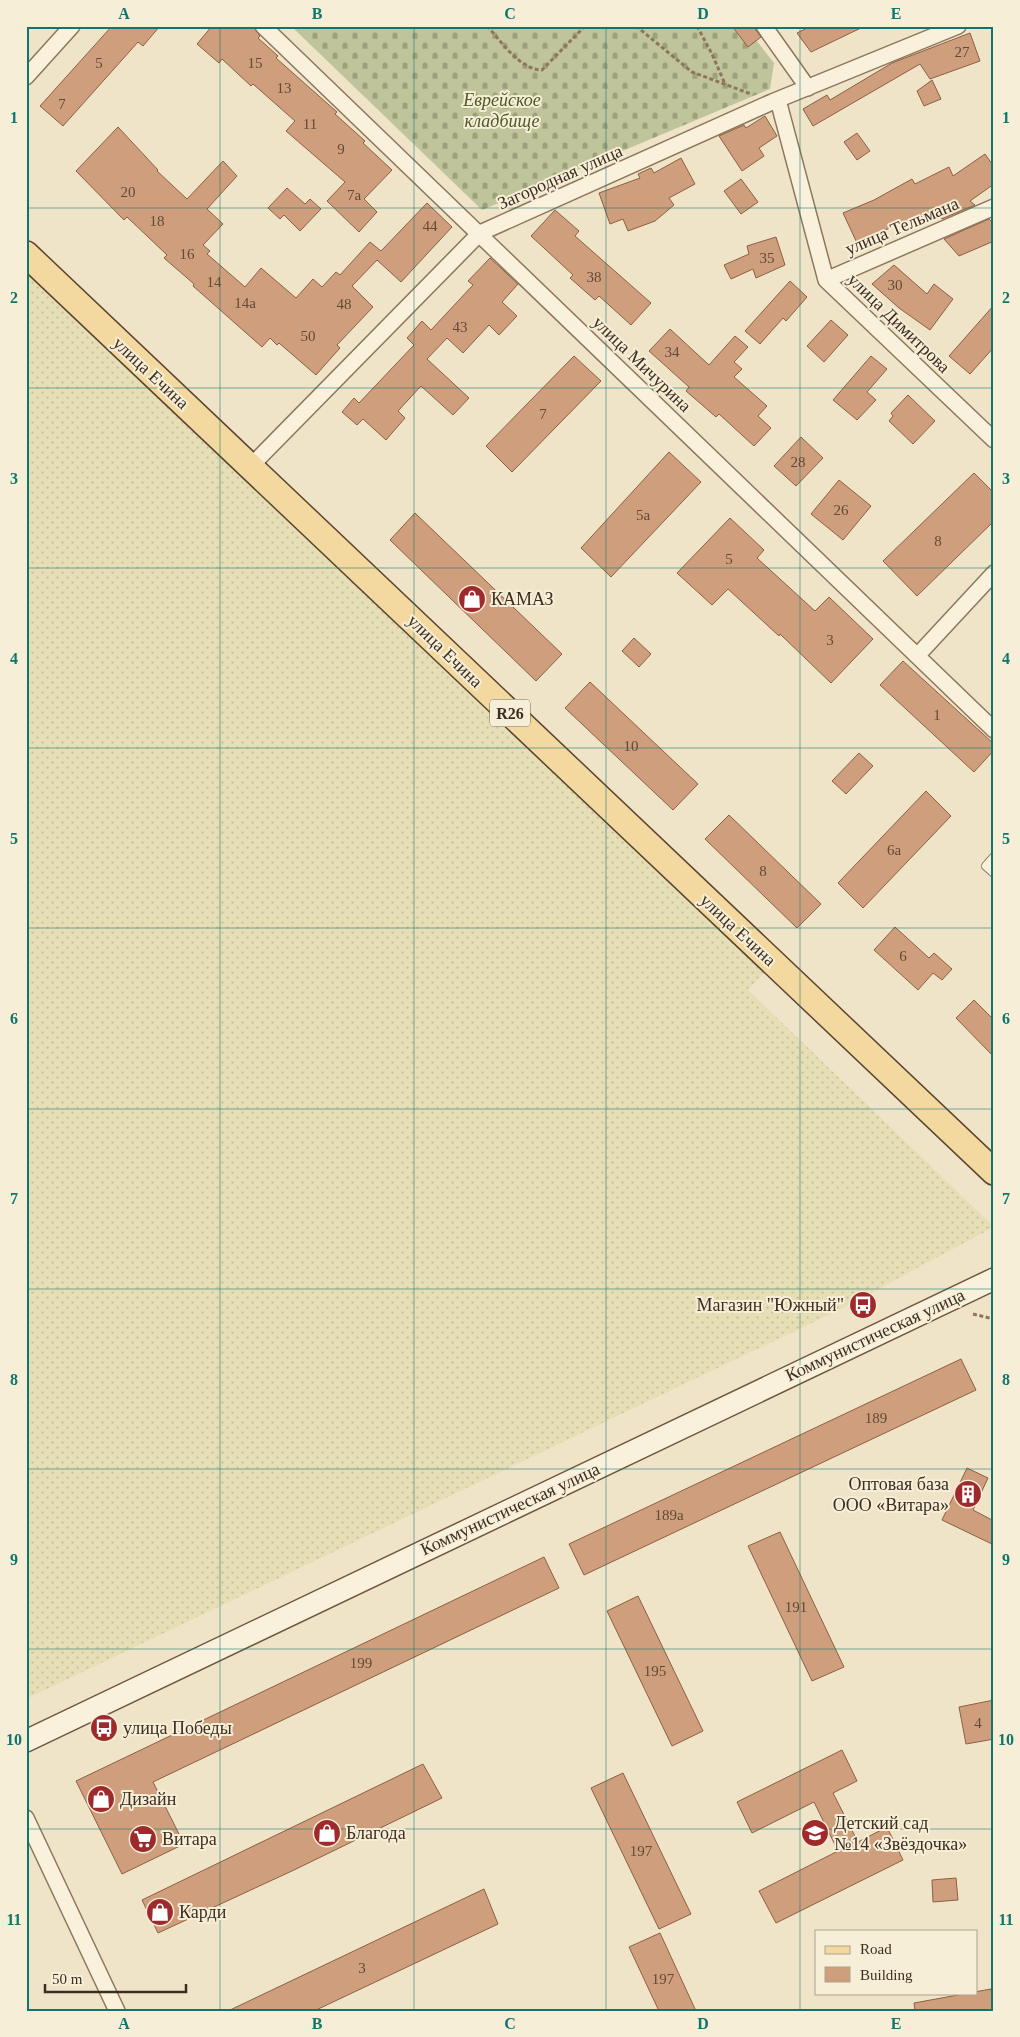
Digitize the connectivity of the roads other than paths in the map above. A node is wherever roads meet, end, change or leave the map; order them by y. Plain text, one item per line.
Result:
1 (72, 26) edge
2 (264, 26) edge
3 (764, 26) edge
4 (958, 26) edge
5 (26, 77) edge
6 (808, 88) junction
7 (775, 101) junction
8 (994, 207) edge
9 (480, 233) junction
10 (26, 254) edge
11 (826, 280) junction
12 (994, 440) edge
13 (250, 467) junction
14 (994, 573) edge
15 (917, 656) junction
16 (994, 730) edge
17 (994, 857) edge
18 (994, 873) edge
19 (994, 1172) edge
20 (994, 1279) edge
21 (26, 1741) edge
22 (26, 1818) edge
23 (118, 2011) edge

1 - 5 street
2 - 9 street, улица Мичурина
3 - 6 street
4 - 6 street, Загородная улица
6 - 7 street, Загородная улица
7 - 9 street, Загородная улица
7 - 11 street, улица Димитрова
8 - 11 street, улица Тельмана
9 - 13 street, Загородная улица
9 - 15 street, улица Мичурина
10 - 13 main road, улица Ечина / R26
11 - 12 street, улица Димитрова
13 - 19 main road, улица Ечина / R26
14 - 15 street
15 - 16 street, улица Мичурина
17 - 18 lane
20 - 21 main road, Коммунистическая улица
22 - 23 street

